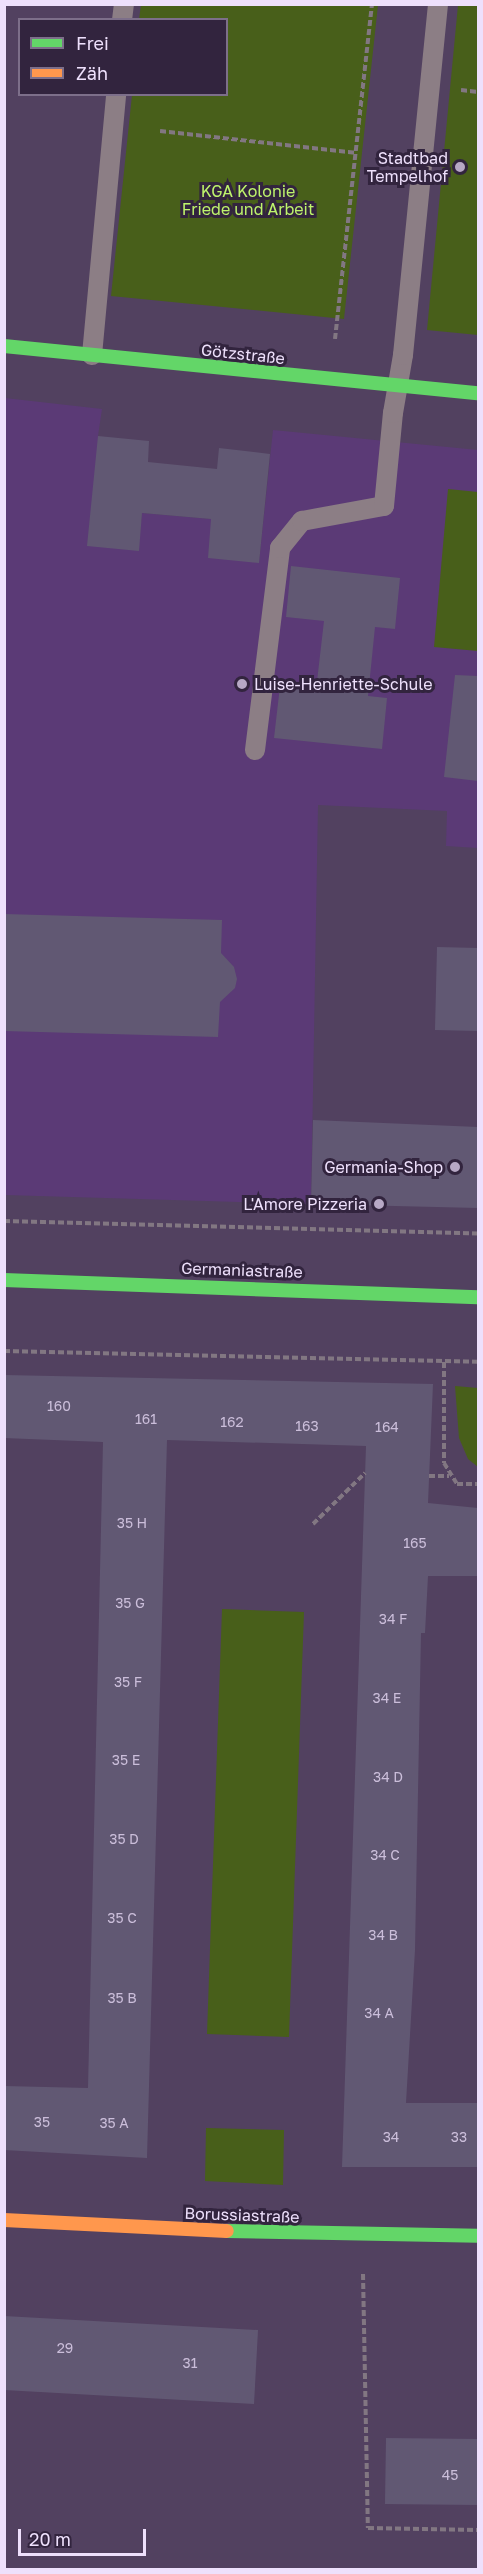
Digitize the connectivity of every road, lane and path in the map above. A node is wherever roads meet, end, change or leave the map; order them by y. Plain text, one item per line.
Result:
1 (372, 4) edge
2 (438, 4) edge
3 (116, 96) edge
4 (160, 130) dead end
5 (356, 153) junction
6 (4, 346) edge
7 (92, 355) junction
8 (331, 379) junction
9 (399, 385) junction
10 (478, 393) edge
11 (255, 750) dead end
12 (4, 1221) edge
13 (478, 1233) edge
14 (4, 1280) edge
15 (478, 1297) edge
16 (4, 1351) edge
17 (444, 1362) junction
18 (478, 1362) edge
19 (365, 1473) dead end
20 (429, 1476) dead end
21 (449, 1476) junction
22 (478, 1484) edge
23 (313, 1524) dead end
24 (4, 2220) edge
25 (362, 2236) junction
26 (478, 2236) edge
27 (478, 2530) edge

1 - 5 path
2 - 9 lane
3 - 7 lane
4 - 5 path
5 - 8 path
6 - 7 street, Götzstraße
7 - 8 street, Götzstraße
8 - 9 street, Götzstraße
9 - 10 street, Götzstraße
9 - 11 lane
12 - 13 path
14 - 15 street, Germaniastraße
16 - 17 path
17 - 18 path
17 - 21 path
19 - 23 path
20 - 21 path
21 - 22 path
24 - 25 street, Borussiastraße
25 - 26 street, Borussiastraße
25 - 27 path

